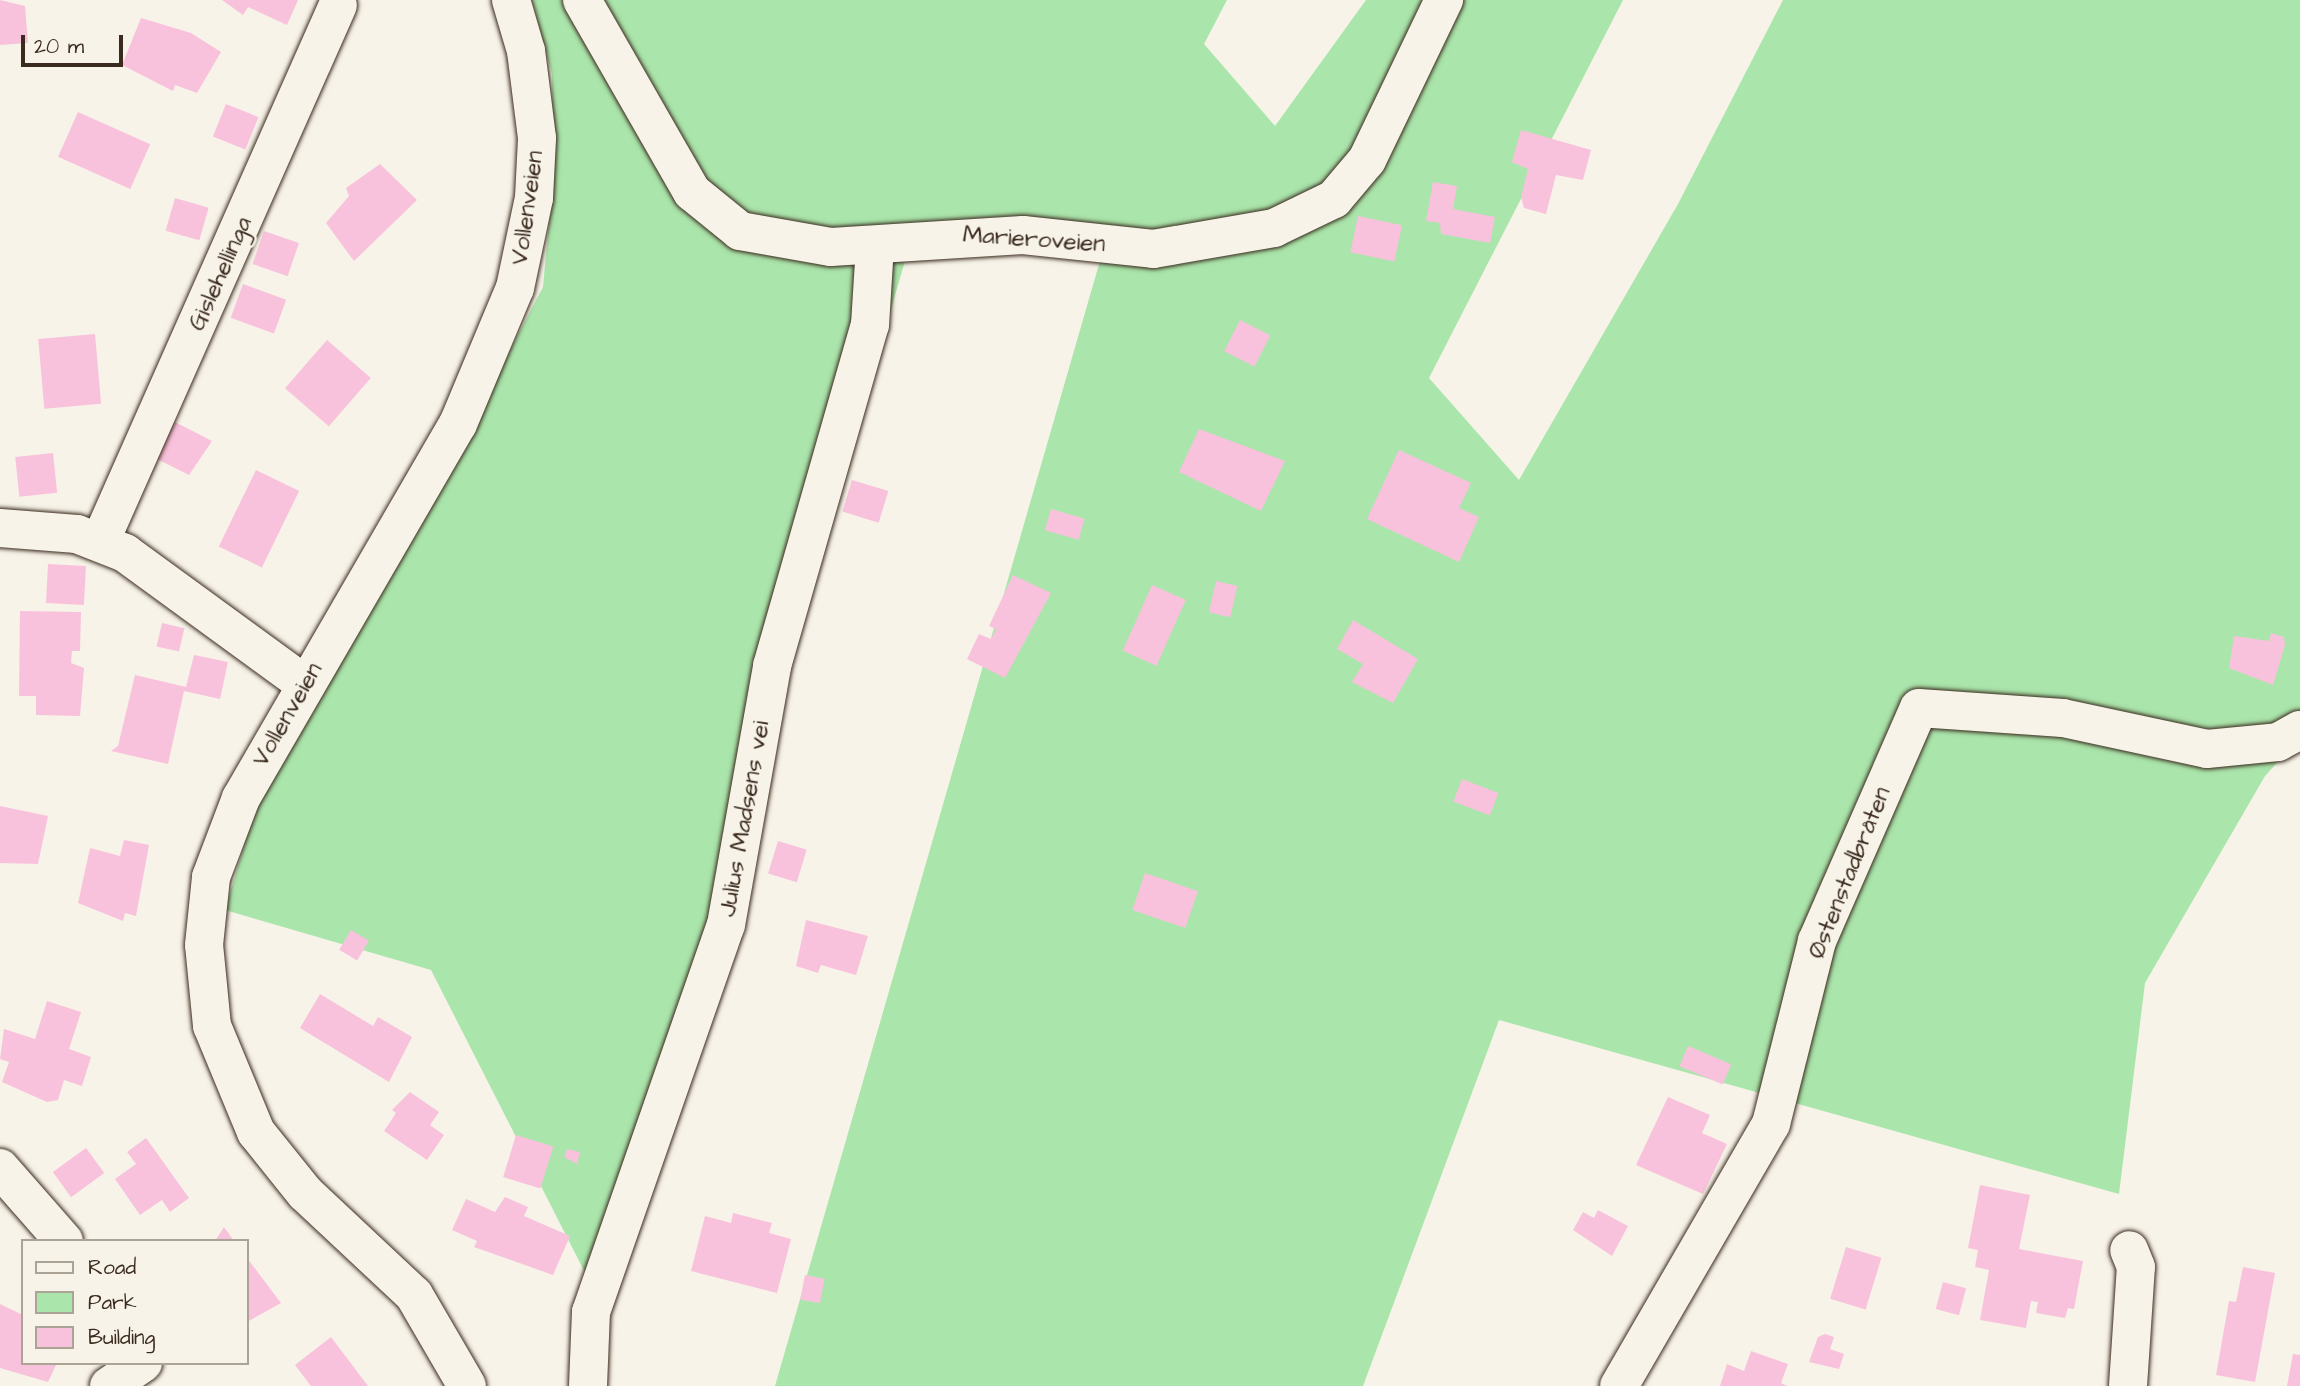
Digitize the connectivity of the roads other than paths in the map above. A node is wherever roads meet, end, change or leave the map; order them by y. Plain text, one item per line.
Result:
1 (511, 0) edge
2 (582, 0) edge
3 (1444, 0) edge
4 (338, 5) dead end
5 (875, 245) junction
6 (0, 528) edge
7 (100, 542) junction
8 (306, 685) junction
9 (2300, 730) edge
10 (0, 1168) edge
11 (62, 1239) edge
12 (2129, 1250) dead end
13 (139, 1365) edge
14 (151, 1365) edge
15 (109, 1386) edge
16 (165, 1386) edge
17 (467, 1386) edge
18 (587, 1386) edge
19 (1619, 1386) edge
20 (2128, 1386) edge

1 - 8 street, Vollenveien
2 - 5 street, Marieroveien
3 - 5 street, Marieroveien
4 - 7 street, Gislehellinga
5 - 18 street, Julius Madsens vei
6 - 7 street
7 - 8 street
8 - 17 street, Vollenveien
9 - 19 street, Østenstadbråten
10 - 11 street
12 - 20 street
13 - 15 street
14 - 16 street

